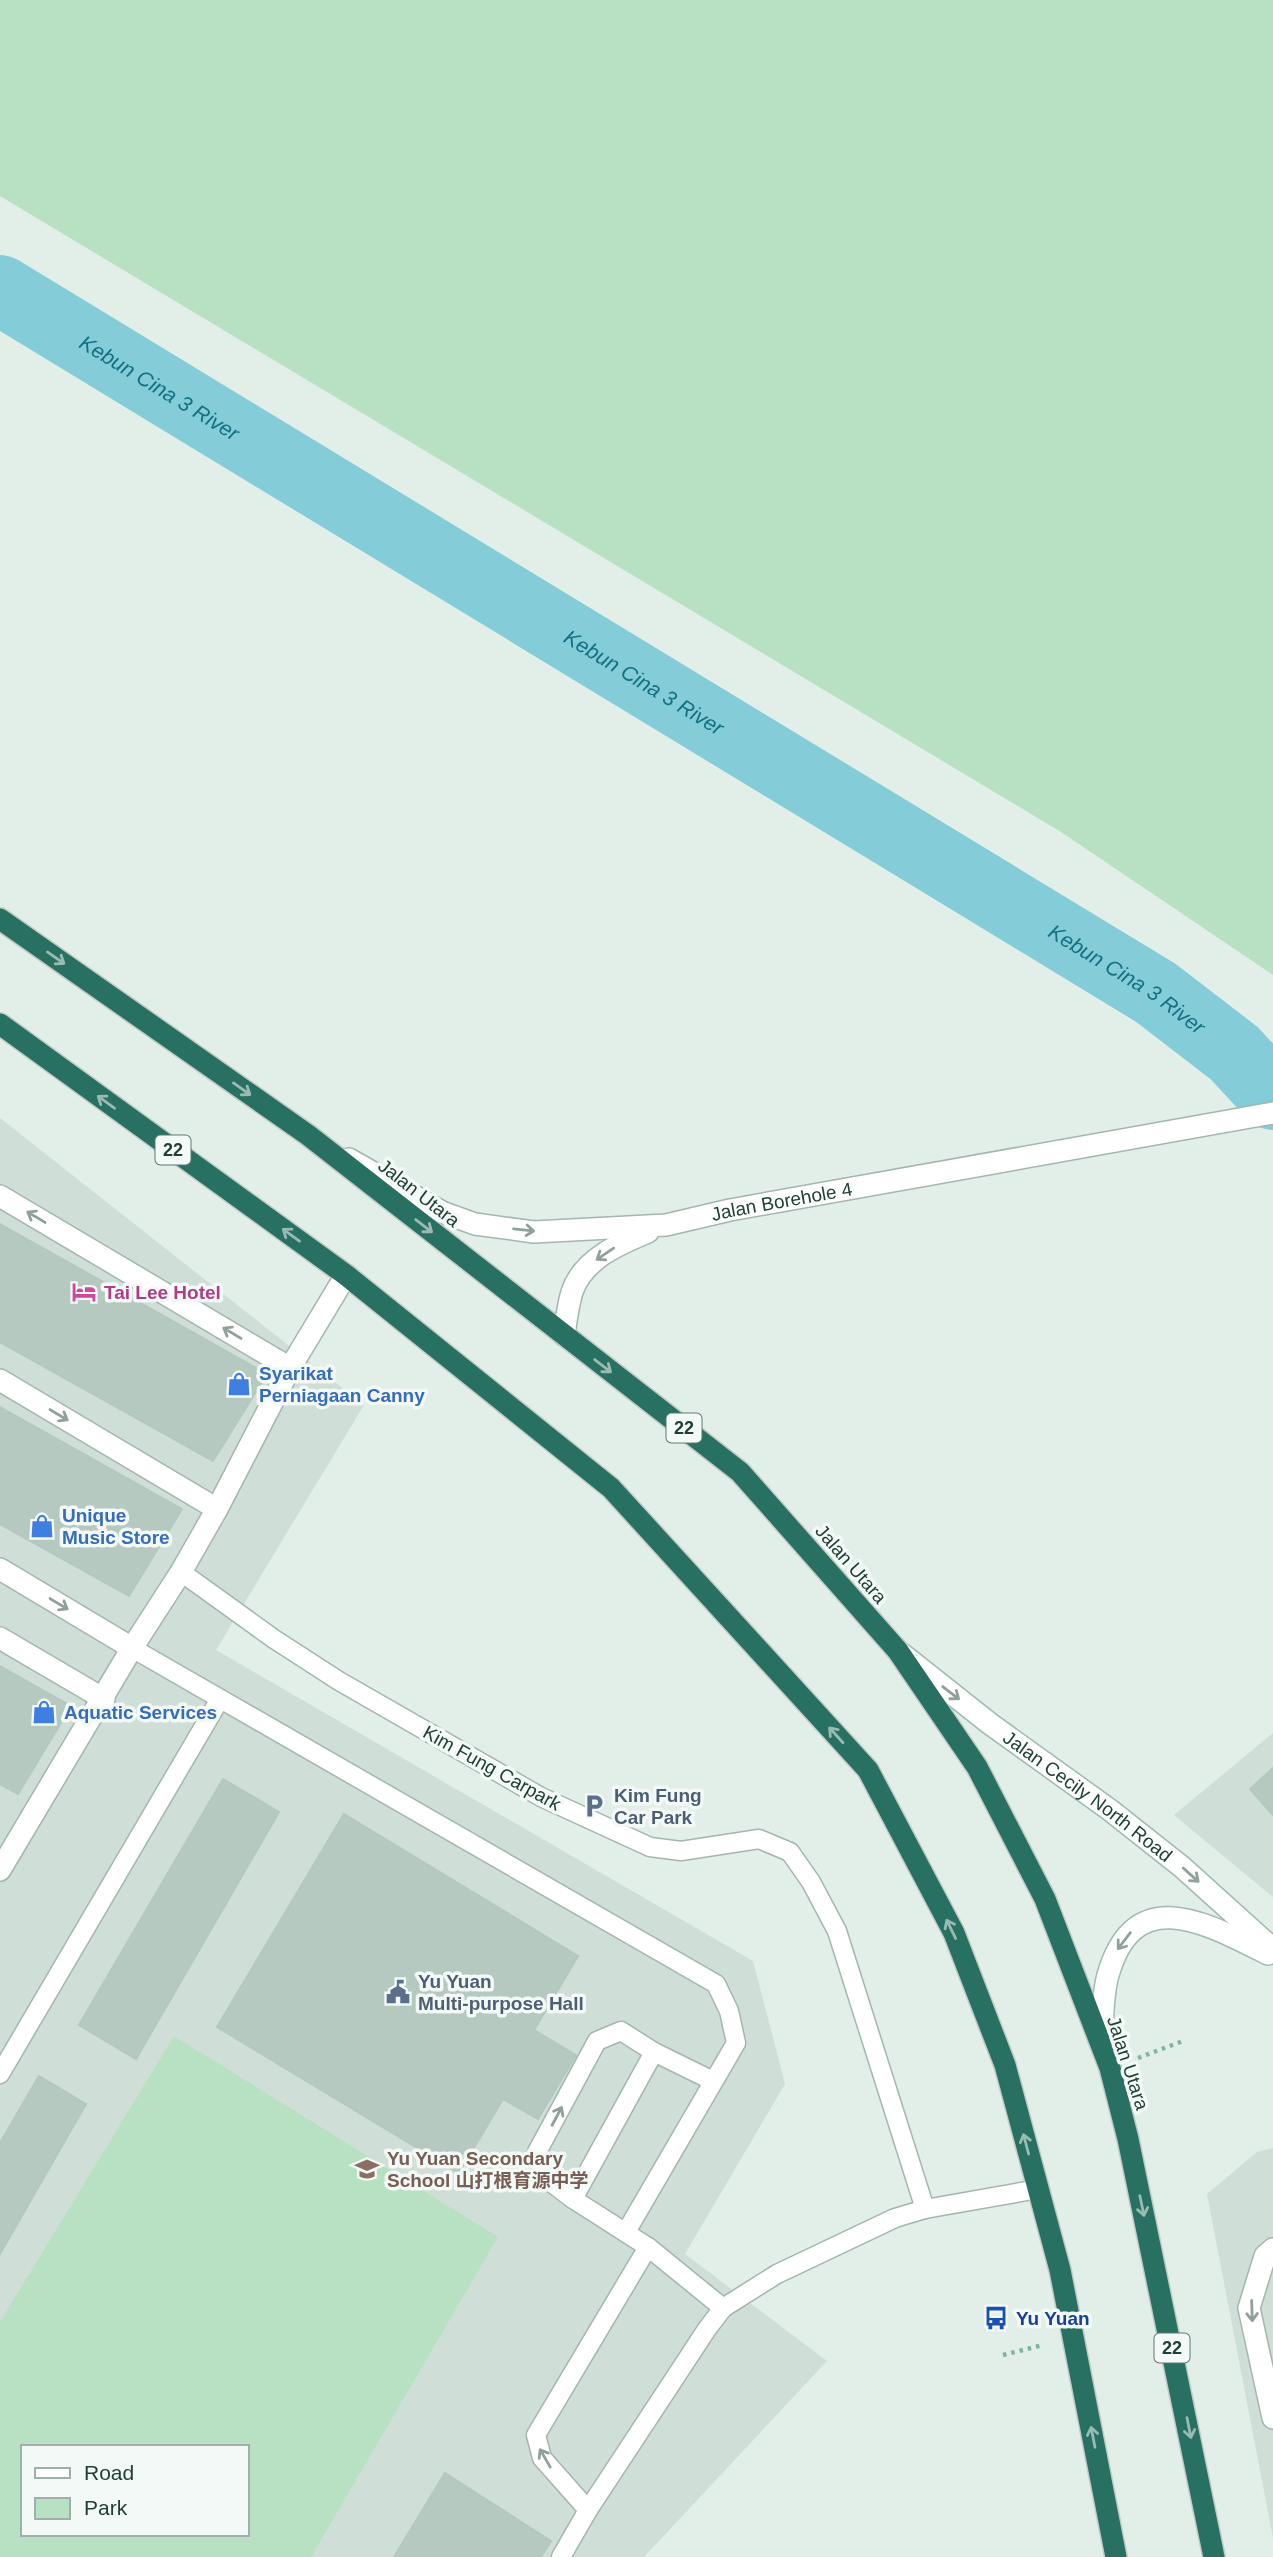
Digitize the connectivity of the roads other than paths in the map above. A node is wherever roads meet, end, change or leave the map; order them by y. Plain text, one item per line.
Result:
1 (0, 919) edge
2 (1, 1026) edge
3 (1273, 1113) edge
4 (308, 1135) junction
5 (0, 1196) edge
6 (666, 1225) junction
7 (346, 1275) junction
8 (564, 1335) junction
9 (290, 1368) junction
10 (0, 1380) edge
11 (217, 1509) junction
12 (0, 1569) edge
13 (181, 1572) junction
14 (0, 1638) edge
15 (132, 1648) junction
16 (898, 1651) junction
17 (104, 1699) junction
18 (220, 1699) junction
19 (7, 1840) edge
20 (0, 1870) edge
21 (1273, 1949) edge
22 (1273, 1956) edge
23 (1101, 2045) junction
24 (654, 2052) junction
25 (0, 2074) edge
26 (713, 2081) junction
27 (1038, 2189) junction
28 (573, 2199) junction
29 (925, 2209) junction
30 (626, 2232) junction
31 (649, 2247) junction
32 (1273, 2249) edge
33 (723, 2308) junction
34 (1273, 2418) edge
35 (1106, 2504) junction
36 (588, 2510) junction
37 (561, 2557) edge
38 (1108, 2557) edge
39 (1116, 2557) edge
40 (1214, 2557) edge

1 -> 4 highway, Jalan Utara / 22
7 -> 2 highway, 22
3 - 6 street, Jalan Borehole 4
4 -> 6 street, Jalan Borehole 4
4 -> 8 highway, Jalan Utara / 22
9 -> 5 street
6 -> 8 street
7 - 9 street
27 -> 7 highway, 22
8 -> 16 highway, Jalan Utara / 22
9 - 11 street
10 -> 11 street
11 - 13 street
12 -> 15 street
13 - 15 street
13 - 29 lane, Kim Fung Carpark
14 - 17 street
15 - 17 street
15 - 18 lane
16 -> 21 street, Jalan Cecily North Road
16 - 23 highway, Jalan Utara / 22
17 - 19 street
18 - 25 lane
18 - 26 lane
19 - 20 street
22 -> 23 street
23 -> 40 highway, Jalan Utara / 22
24 - 26 lane
24 - 28 lane
28 -> 24 lane
26 - 30 lane
27 - 29 lane
35 -> 27 highway, 22
28 - 30 lane
29 - 33 lane
30 - 31 lane
31 - 33 lane
36 -> 31 lane
32 -> 34 street
33 - 36 lane
35 - 38 street
35 - 39 highway, 22
36 - 37 lane

